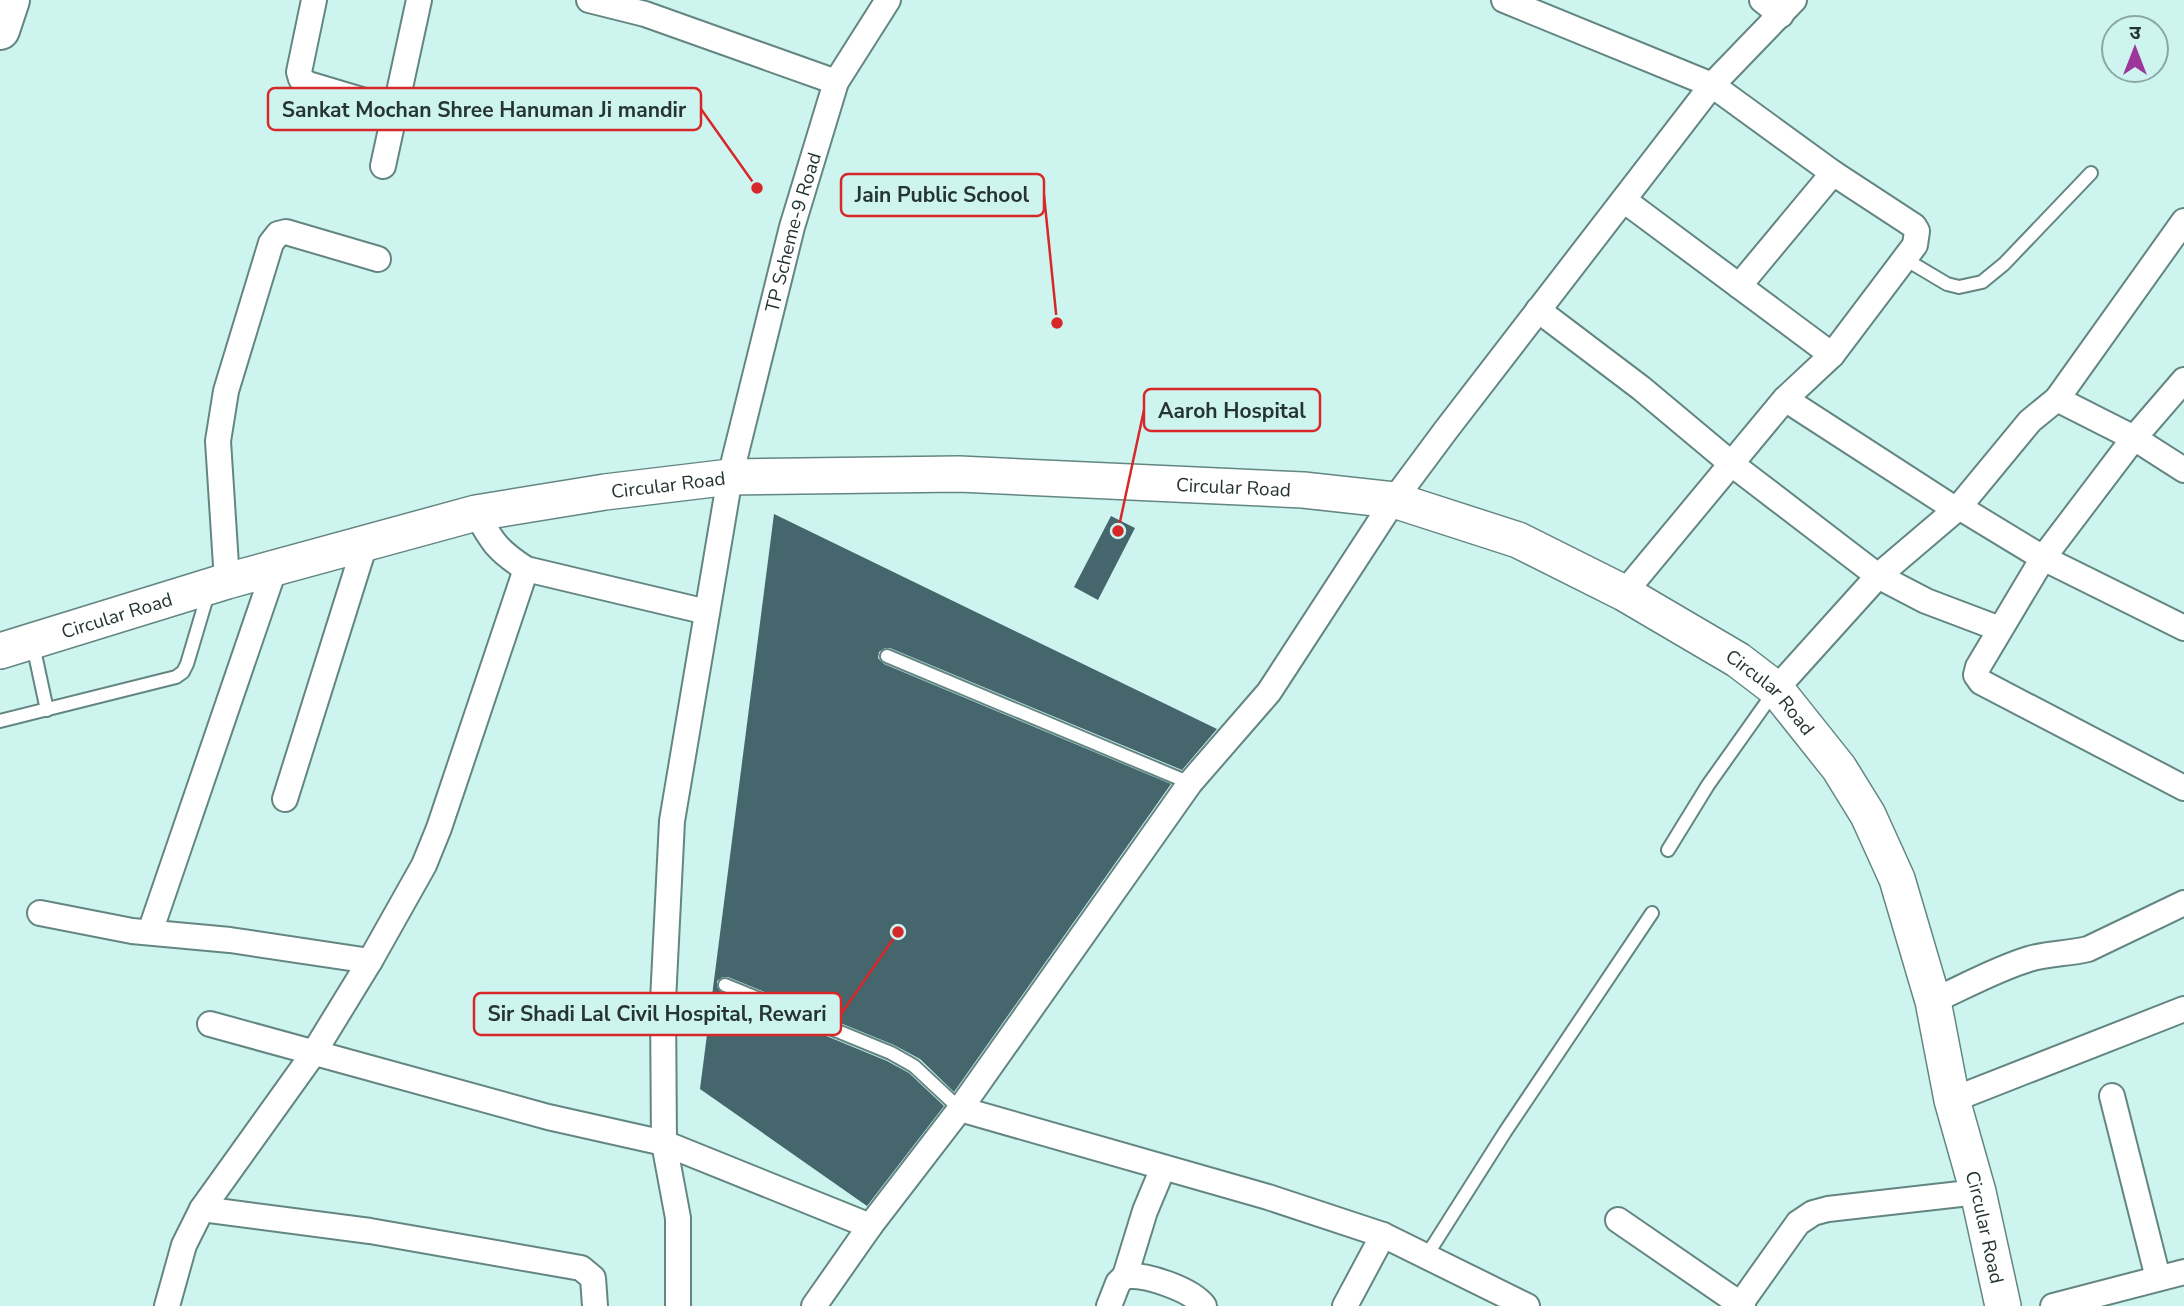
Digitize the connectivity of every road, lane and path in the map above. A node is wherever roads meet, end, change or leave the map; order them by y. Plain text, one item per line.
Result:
1 (10, 0) edge
2 (314, 0) edge
3 (419, 0) edge
4 (589, 0) edge
5 (888, 0) edge
6 (1504, 0) edge
7 (1779, 5) edge
8 (646, 7) edge
9 (0, 30) edge
10 (836, 82) junction
11 (1712, 85) junction
12 (395, 110) junction
13 (383, 166) dead end
14 (1833, 173) junction
15 (2091, 173) dead end
16 (1625, 201) junction
17 (2183, 224) edge
18 (378, 259) dead end
19 (1905, 259) junction
20 (1739, 286) junction
21 (1538, 310) junction
22 (1832, 355) junction
23 (2184, 380) edge
24 (2057, 399) junction
25 (1785, 400) junction
26 (2134, 438) junction
27 (1733, 465) junction
28 (2184, 470) edge
29 (730, 477) junction
30 (1394, 500) junction
31 (1957, 508) junction
32 (476, 513) junction
33 (365, 544) junction
34 (2043, 558) junction
35 (526, 569) junction
36 (274, 570) junction
37 (1878, 576) junction
38 (219, 584) junction
39 (1624, 593) junction
40 (706, 612) junction
41 (2184, 628) edge
42 (2000, 629) junction
43 (16, 646) edge
44 (887, 656) dead end
45 (1776, 689) junction
46 (47, 709) junction
47 (0, 721) edge
48 (1190, 783) junction
49 (2184, 788) edge
50 (285, 799) dead end
51 (1668, 850) dead end
52 (2184, 903) edge
53 (40, 913) dead end
54 (1652, 913) dead end
55 (150, 932) junction
56 (370, 961) junction
57 (725, 985) dead end
58 (1933, 1000) junction
59 (2184, 1009) edge
60 (210, 1024) dead end
61 (313, 1054) junction
62 (2112, 1096) dead end
63 (1952, 1100) junction
64 (960, 1109) junction
65 (664, 1143) junction
66 (1163, 1168) junction
67 (1978, 1192) junction
68 (202, 1209) junction
69 (1618, 1220) dead end
70 (870, 1226) junction
71 (1383, 1235) junction
72 (1427, 1255) junction
73 (2184, 1272) edge
74 (1125, 1276) junction
75 (2158, 1278) junction
76 (167, 1306) edge
77 (595, 1306) edge
78 (678, 1306) edge
79 (814, 1306) edge
80 (1109, 1306) edge
81 (1204, 1306) edge
82 (1345, 1306) edge
83 (1527, 1306) edge
84 (1741, 1306) edge
85 (2003, 1306) edge
86 (2053, 1306) edge

1 - 9 main road
2 - 12 street
3 - 12 street
4 - 8 street
5 - 10 street, TP Scheme-9 Road
6 - 11 street
7 - 11 street
8 - 10 street
10 - 29 street, TP Scheme-9 Road
11 - 14 street
11 - 16 street
12 - 13 street
14 - 19 street
14 - 20 street
15 - 19 lane
16 - 20 street
16 - 21 street
17 - 24 street
18 - 38 street
19 - 22 street
20 - 22 street
21 - 27 street
21 - 30 street
22 - 25 street
23 - 26 street
24 - 26 street
24 - 31 street
25 - 27 street
25 - 31 street
26 - 28 street
26 - 34 street
27 - 37 street
27 - 39 street
29 - 30 main road, Circular Road
29 - 32 main road, Circular Road
29 - 40 street, TP Scheme-9 Road
30 - 39 main road, Circular Road
30 - 48 street
31 - 34 street
31 - 37 street
32 - 33 main road, Circular Road
32 - 35 street
33 - 36 main road, Circular Road
33 - 50 street
34 - 41 street
34 - 42 street
35 - 40 street
35 - 56 street
36 - 38 main road, Circular Road
36 - 55 street
37 - 42 street
37 - 45 street
38 - 43 main road, Circular Road
38 - 46 lane
39 - 45 main road, Circular Road
40 - 65 street, TP Scheme-9 Road
42 - 49 street
43 - 46 lane
44 - 48 lane
45 - 51 lane
45 - 58 main road, Circular Road
46 - 47 lane
48 - 64 street
52 - 58 street
53 - 55 street
54 - 72 lane
55 - 56 street
56 - 61 street
57 - 64 lane
58 - 63 main road, Circular Road
59 - 63 street
60 - 61 street
61 - 65 street
61 - 68 street
62 - 75 street
63 - 67 main road, Circular Road
64 - 66 street
64 - 70 street
65 - 70 street
65 - 78 street, TP Scheme-9 Road
66 - 71 street
66 - 74 street
67 - 84 street
67 - 85 main road, Circular Road
68 - 76 street
68 - 77 street
69 - 84 street
70 - 79 street
71 - 72 street
71 - 82 street
72 - 83 street
73 - 75 street
74 - 80 street
74 - 81 street
75 - 86 street

